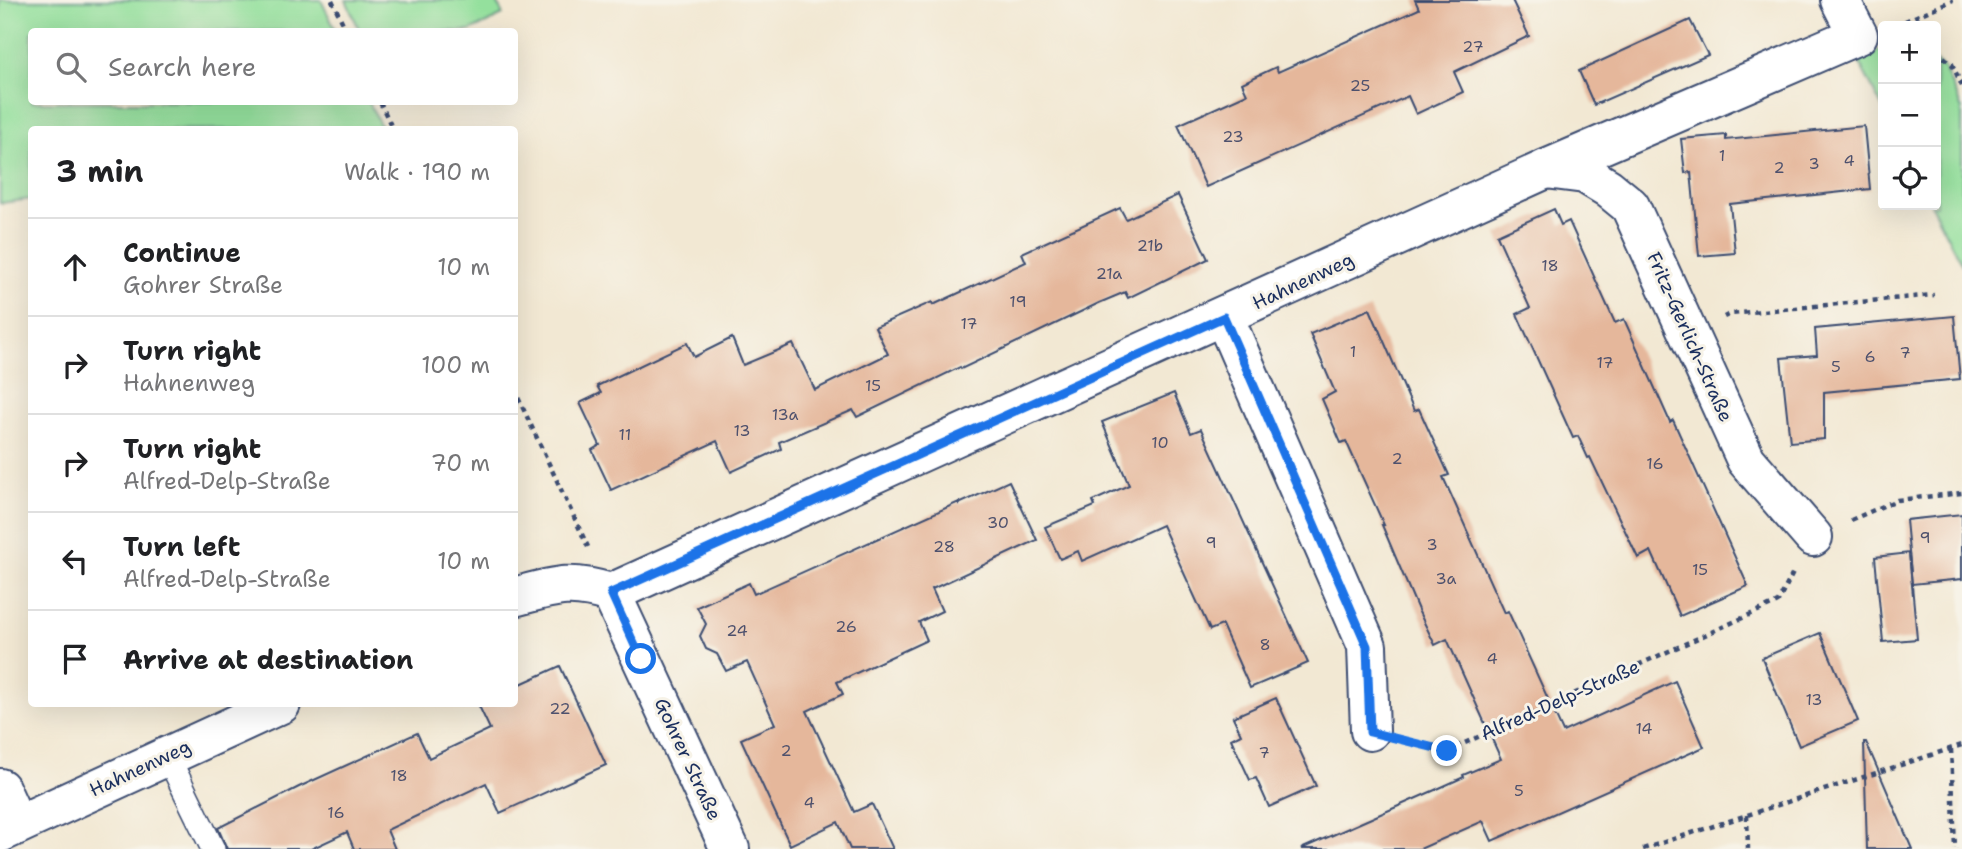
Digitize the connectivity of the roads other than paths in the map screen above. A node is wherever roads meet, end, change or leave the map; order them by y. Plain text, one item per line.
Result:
1 (1840, 0) edge
2 (1875, 31) edge
3 (1546, 169) junction
4 (1224, 317) junction
5 (1813, 537) road end
6 (611, 593) junction
7 (518, 596) edge
8 (274, 707) edge
9 (1370, 732) road end
10 (167, 755) junction
11 (0, 788) edge
12 (8, 829) edge
13 (213, 849) edge
14 (730, 849) edge

1 - 2 street
2 - 3 street, Hahnenweg
3 - 4 street, Hahnenweg
3 - 5 street, Fritz-Gerlich-Straße
4 - 6 street, Hahnenweg
4 - 9 street
6 - 7 street
6 - 14 street, Gohrer Straße
8 - 10 street, Hahnenweg
10 - 12 street, Hahnenweg
10 - 13 lane
11 - 12 street

